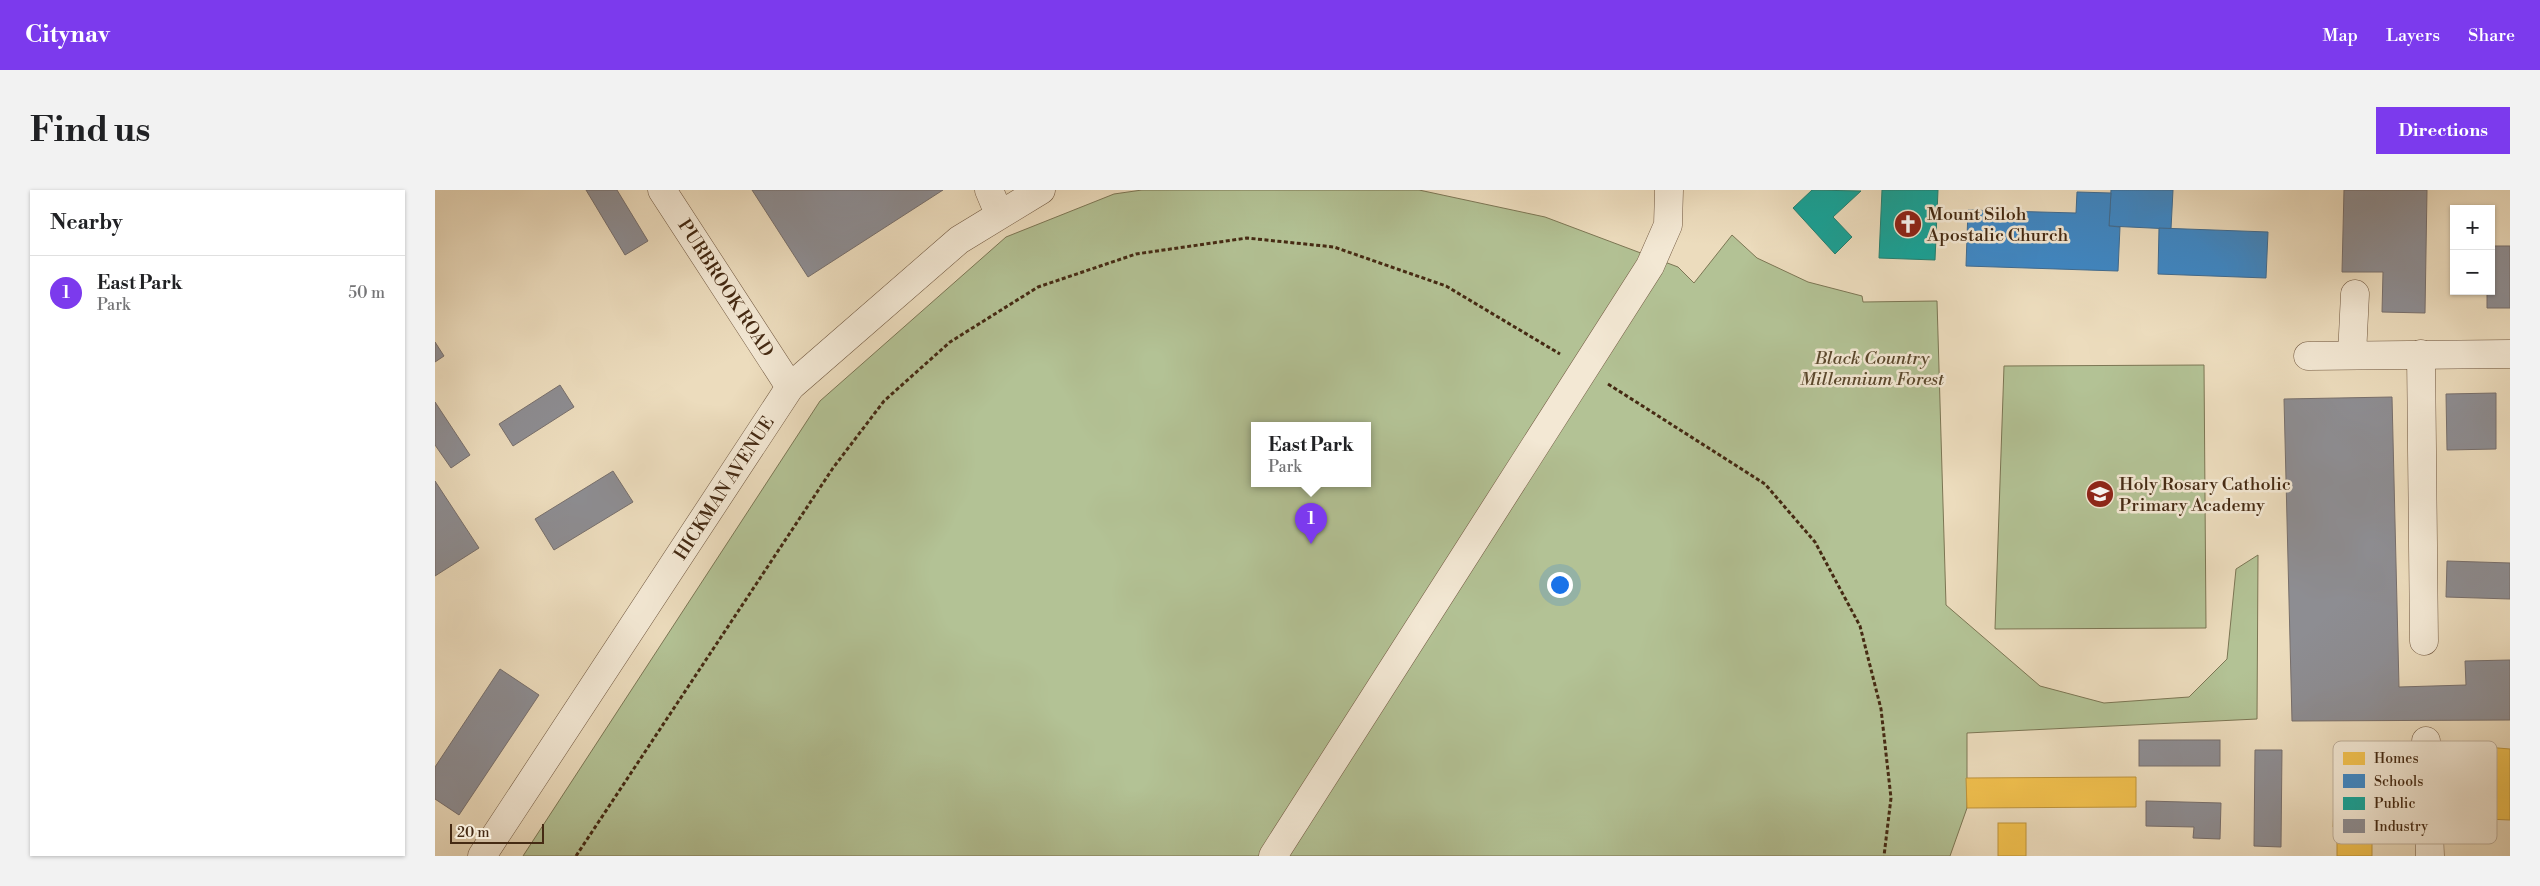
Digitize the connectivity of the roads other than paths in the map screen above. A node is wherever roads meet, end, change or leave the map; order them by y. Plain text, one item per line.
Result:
1 (662, 190) edge
2 (1041, 190) edge
3 (1669, 190) edge
4 (994, 202) edge
5 (2355, 294) dead end
6 (2421, 354) junction
7 (2510, 354) edge
8 (2352, 355) junction
9 (2308, 356) dead end
10 (790, 387) junction
11 (2424, 642) dead end
12 (483, 856) edge
13 (1273, 856) edge

1 - 10 street, PURBROOK ROAD
2 - 4 street, HICKMAN AVENUE
3 - 13 street
4 - 10 street, HICKMAN AVENUE
5 - 8 street
6 - 7 street
6 - 8 street
6 - 11 street
8 - 9 street
10 - 12 street, HICKMAN AVENUE

